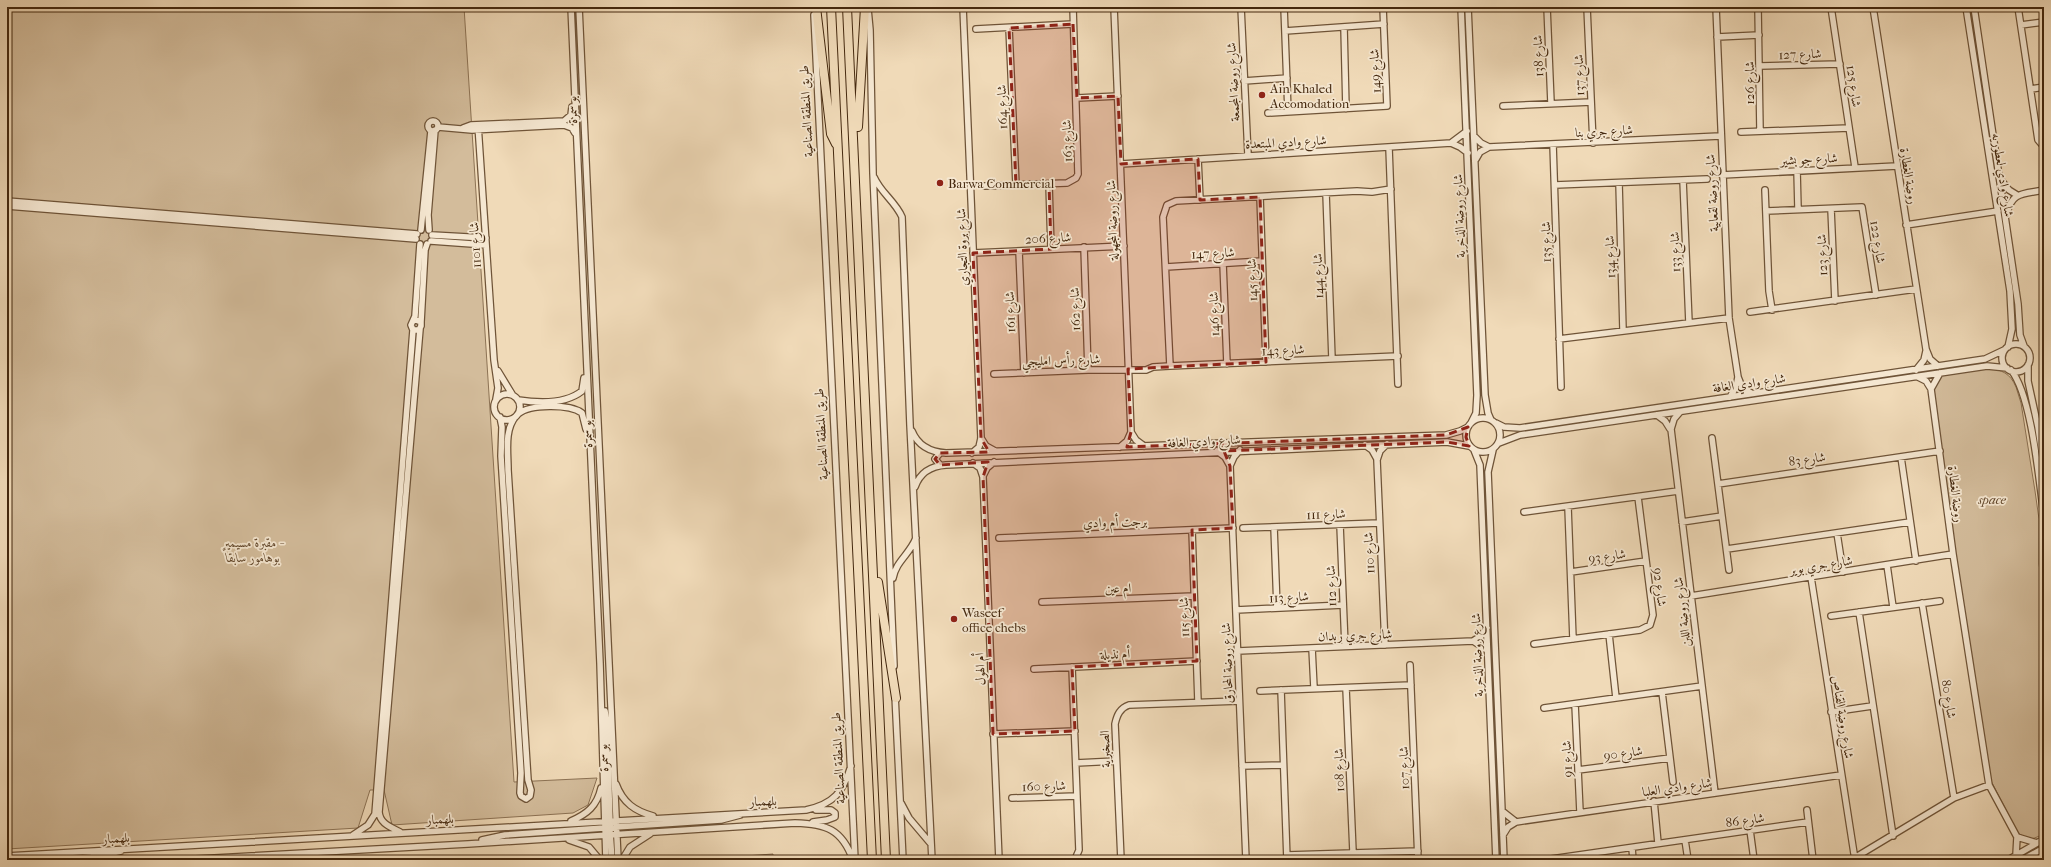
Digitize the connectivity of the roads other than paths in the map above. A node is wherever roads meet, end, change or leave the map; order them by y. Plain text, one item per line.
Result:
1 (571, 7) edge
2 (579, 7) edge
3 (815, 7) edge
4 (831, 7) edge
5 (847, 7) edge
6 (866, 7) edge
7 (963, 7) edge
8 (1072, 7) edge
9 (1114, 7) edge
10 (1241, 7) edge
11 (1284, 7) edge
12 (1383, 7) edge
13 (1462, 7) edge
14 (1468, 7) edge
15 (1547, 7) edge
16 (1587, 7) edge
17 (1716, 7) edge
18 (1758, 7) edge
19 (1831, 7) edge
20 (1873, 7) edge
21 (1966, 7) edge
22 (1974, 7) edge
23 (2018, 7) edge
24 (2044, 22) edge
25 (1073, 24) junction
26 (1384, 24) junction
27 (2021, 25) junction
28 (1344, 27) junction
29 (1010, 28) junction
30 (976, 29) dead end
31 (1285, 31) junction
32 (1759, 35) junction
33 (1717, 37) junction
34 (1840, 64) junction
35 (1760, 66) junction
36 (574, 73) junction
37 (1286, 78) junction
38 (1244, 80) junction
39 (2044, 87) edge
40 (2031, 89) junction
41 (1118, 96) junction
42 (1077, 98) junction
43 (1591, 102) junction
44 (1551, 103) junction
45 (1503, 106) dead end
46 (1346, 109) junction
47 (1288, 112) junction
48 (1268, 113) dead end
49 (478, 127) junction
50 (1849, 128) junction
51 (435, 130) junction
52 (1760, 131) junction
53 (1467, 132) junction
54 (1740, 132) dead end
55 (576, 135) junction
56 (1475, 136) junction
57 (1720, 136) junction
58 (1592, 142) junction
59 (1451, 143) junction
60 (1553, 144) junction
61 (1489, 147) junction
62 (2044, 147) edge
63 (838, 148) junction
64 (1389, 148) junction
65 (1468, 153) junction
66 (1248, 155) junction
67 (1198, 159) junction
68 (855, 160) junction
69 (1476, 161) junction
70 (1121, 164) junction
71 (1897, 166) junction
72 (1855, 167) junction
73 (1796, 170) junction
74 (873, 173) junction
75 (1722, 175) junction
76 (2000, 178) junction
77 (1707, 179) dead end
78 (1683, 180) junction
79 (1618, 183) junction
80 (1049, 184) junction
81 (1016, 185) junction
82 (1555, 185) junction
83 (985, 186) dead end
84 (1391, 189) junction
85 (1765, 190) dead end
86 (2044, 190) edge
87 (1326, 193) junction
88 (2017, 195) junction
89 (1260, 197) junction
90 (1200, 200) junction
91 (7, 201) edge
92 (7, 206) edge
93 (1798, 209) junction
94 (1831, 209) junction
95 (1766, 211) junction
96 (1998, 211) junction
97 (2006, 218) junction
98 (1906, 225) junction
99 (418, 236) junction
100 (430, 238) junction
101 (486, 238) junction
102 (486, 245) junction
103 (1124, 246) junction
104 (1084, 247) junction
105 (1051, 249) junction
106 (1019, 251) junction
107 (973, 253) junction
108 (1262, 261) junction
109 (1223, 263) junction
110 (1166, 267) junction
111 (1916, 290) junction
112 (1876, 295) junction
113 (1835, 301) junction
114 (1772, 310) junction
115 (1750, 312) dead end
116 (1730, 318) junction
117 (413, 321) junction
118 (421, 322) junction
119 (1689, 323) junction
120 (420, 329) junction
121 (413, 330) junction
122 (1623, 330) junction
123 (1559, 339) junction
124 (2024, 346) junction
125 (1926, 349) junction
126 (2006, 349) junction
127 (1398, 356) junction
128 (1332, 359) junction
129 (494, 360) junction
130 (587, 360) junction
131 (1266, 362) junction
132 (1227, 364) junction
133 (2028, 365) junction
134 (1170, 366) junction
135 (1938, 366) junction
136 (1128, 369) junction
137 (2009, 369) junction
138 (1088, 370) junction
139 (1916, 370) junction
140 (1024, 373) junction
141 (1940, 373) junction
142 (994, 374) dead end
143 (1738, 377) junction
144 (1918, 377) junction
145 (1398, 384) dead end
146 (1561, 387) dead end
147 (1931, 389) junction
148 (1751, 393) junction
149 (512, 394) junction
150 (1730, 396) junction
151 (496, 399) junction
152 (518, 400) junction
153 (1680, 412) junction
154 (517, 415) junction
155 (1656, 415) junction
156 (500, 417) junction
157 (1493, 421) junction
158 (910, 425) junction
159 (1469, 425) junction
160 (1671, 429) junction
161 (1131, 432) junction
162 (981, 438) junction
163 (1712, 438) dead end
164 (1499, 443) junction
165 (1387, 444) junction
166 (1363, 445) junction
167 (1144, 446) junction
168 (1120, 447) junction
169 (1472, 448) junction
170 (1240, 450) junction
171 (1493, 450) junction
172 (1217, 451) junction
173 (1940, 451) junction
174 (995, 452) junction
175 (940, 453) junction
176 (972, 453) junction
177 (1901, 457) junction
178 (1377, 460) junction
179 (994, 462) junction
180 (973, 463) junction
181 (940, 465) junction
182 (1230, 466) junction
183 (2044, 466) edge
184 (983, 477) junction
185 (591, 480) junction
186 (1718, 484) junction
187 (914, 491) junction
188 (1678, 491) junction
189 (1638, 497) junction
190 (1568, 507) junction
191 (1524, 512) dead end
192 (1722, 516) junction
193 (2044, 516) edge
194 (1682, 522) junction
195 (1910, 522) junction
196 (1379, 523) junction
197 (1340, 525) junction
198 (1274, 527) junction
199 (1232, 528) junction
200 (1243, 528) dead end
201 (1192, 530) junction
202 (1837, 533) junction
203 (917, 536) junction
204 (999, 538) dead end
205 (1727, 549) junction
206 (873, 554) junction
207 (1953, 554) junction
208 (1646, 561) junction
209 (1916, 561) junction
210 (1887, 565) junction
211 (1729, 570) dead end
212 (1571, 572) junction
213 (1843, 572) junction
214 (1812, 577) junction
215 (891, 586) junction
216 (1194, 596) junction
217 (1691, 596) junction
218 (1940, 601) dead end
219 (1042, 602) dead end
220 (1922, 603) junction
221 (1343, 605) junction
222 (1893, 607) junction
223 (1277, 608) junction
224 (1236, 610) junction
225 (1859, 612) junction
226 (1831, 616) dead end
227 (1487, 628) junction
228 (1609, 634) junction
229 (1573, 639) junction
230 (1473, 641) junction
231 (1534, 644) dead end
232 (1385, 645) junction
233 (1345, 646) junction
234 (1312, 648) junction
235 (1487, 650) junction
236 (1238, 651) junction
237 (1197, 661) junction
238 (1410, 665) dead end
239 (1072, 667) junction
240 (1034, 669) dead end
241 (1411, 685) junction
242 (1702, 686) junction
243 (1314, 688) junction
244 (1346, 688) junction
245 (1281, 690) junction
246 (601, 691) junction
247 (1260, 691) dead end
248 (1662, 692) junction
249 (896, 698) junction
250 (1616, 698) junction
251 (1240, 701) junction
252 (1198, 702) junction
253 (1575, 704) junction
254 (1872, 706) junction
255 (1544, 708) dead end
256 (1831, 712) junction
257 (1075, 731) junction
258 (993, 734) junction
259 (1670, 758) junction
260 (1116, 761) junction
261 (1076, 763) junction
262 (1283, 765) junction
263 (851, 766) junction
264 (1242, 766) junction
265 (1578, 770) junction
266 (614, 775) junction
267 (1841, 775) junction
268 (603, 782) junction
269 (1673, 782) dead end
270 (1989, 785) junction
271 (1715, 793) junction
272 (1077, 796) junction
273 (899, 798) junction
274 (1012, 798) dead end
275 (1954, 798) junction
276 (1654, 801) junction
277 (806, 810) junction
278 (1807, 810) dead end
279 (1502, 811) junction
280 (752, 812) junction
281 (1580, 812) junction
282 (659, 817) junction
283 (1516, 822) junction
284 (1808, 822) junction
285 (564, 823) junction
286 (795, 823) junction
287 (610, 827) junction
288 (1750, 830) junction
289 (401, 832) junction
290 (657, 832) junction
291 (352, 835) junction
292 (1503, 836) junction
293 (1893, 836) junction
294 (2017, 837) junction
295 (563, 838) junction
296 (2044, 839) edge
297 (1685, 840) junction
298 (2037, 843) junction
299 (468, 844) junction
300 (932, 844) junction
301 (1658, 844) junction
302 (137, 848) junction
303 (1632, 848) junction
304 (2044, 848) edge
305 (1418, 851) junction
306 (1353, 852) junction
307 (2034, 853) junction
308 (2016, 855) junction
309 (7, 856) edge
310 (1287, 857) edge
311 (1582, 857) edge
312 (62, 860) edge
313 (177, 860) edge
314 (600, 860) edge
315 (606, 860) edge
316 (612, 860) edge
317 (618, 860) edge
318 (622, 860) edge
319 (854, 860) edge
320 (872, 860) edge
321 (886, 860) edge
322 (903, 860) edge
323 (932, 860) edge
324 (999, 860) edge
325 (1073, 860) edge
326 (1121, 860) edge
327 (1246, 860) edge
328 (1418, 860) edge
329 (1496, 860) edge
330 (1504, 860) edge
331 (1544, 860) edge
332 (1633, 860) edge
333 (1688, 860) edge
334 (1754, 860) edge
335 (1813, 860) edge
336 (1853, 860) edge
337 (2008, 860) edge
338 (2022, 860) edge
339 (2038, 860) edge

1 - 36 street, بو سمرة
2 - 266 street, بو سمرة
3 - 63 highway
3 - 263 street, طريق المنطقة الصناعية
4 - 63 highway
5 - 68 highway
6 - 68 highway
6 - 74 street
7 - 107 street, شارع بروة التجاري
8 - 25 street, شارع 163
9 - 41 street, شارع روضة المجهولة
10 - 38 street, شارع روضة المجمعة
11 - 31 street
12 - 26 street, شارع 149
13 - 53 street, شارع روضة الذخرية
14 - 56 street, شارع روضة الذخرية
15 - 44 street, شارع 138
16 - 43 street, شارع 137
17 - 33 street, شارع روضة لقعابية
18 - 32 street, شارع 126
19 - 34 street, شارع 125
20 - 71 street, روضة الغطارة
21 - 96 street, شارع وادي لعطوريه
22 - 76 street, شارع وادي لعطوريه
23 - 27 street
24 - 27 street
25 - 29 street
25 - 42 street, شارع 163
26 - 28 street
26 - 46 street, شارع 149
27 - 40 street
28 - 31 street
28 - 46 street
29 - 30 street
29 - 81 street, شارع 164
31 - 37 street
32 - 33 street
32 - 35 street, شارع 126
33 - 57 street, شارع روضة لقعابية
34 - 35 street, شارع 127
34 - 50 street, شارع 125
35 - 52 street, شارع 126
36 - 49 street
36 - 55 street, بو سمرة
37 - 38 street
37 - 47 street
38 - 66 street, شارع روضة المجمعة
39 - 40 street
40 - 62 street
41 - 42 street
41 - 70 street, شارع روضة المجهولة
42 - 80 street, شارع 163
43 - 44 street
43 - 58 street, شارع 137
44 - 45 street
46 - 47 street, شارع 149
47 - 48 street, شارع 149
49 - 51 street
49 - 55 street
49 - 101 street, شارع 1101
50 - 52 street
50 - 72 street, شارع 125
51 - 99 street
51 - 100 street
52 - 54 street
53 - 59 street, شارع وادي المبتعدة
53 - 65 street, شارع روضة الذخرية
55 - 130 street, بو سمرة
56 - 61 street
56 - 69 street, شارع روضة الذخرية
57 - 58 street, شارع جري بنا
57 - 75 street, شارع روضة لقعابية
58 - 60 street, شارع جري بنا
59 - 64 street, شارع وادي المبتعدة
59 - 65 street
60 - 61 street, شارع جري بنا
60 - 82 street, شارع 135
61 - 69 street
63 - 320 highway
64 - 66 street, شارع وادي المبتعدة
64 - 84 street
65 - 159 street, شارع روضة الذخرية
66 - 67 street, شارع وادي المبتعدة
67 - 70 street, شارع وادي المبتعدة
67 - 90 street
68 - 206 highway
69 - 157 street, شارع روضة الذخرية
70 - 103 street, شارع روضة المجهولة
71 - 72 street, شارع جو بشير
71 - 98 street, روضة الغطارة
72 - 73 street, شارع جو بشير
73 - 75 street, شارع جو بشير
73 - 93 street
74 - 158 street
74 - 215 street
75 - 116 street, شارع روضة لقعابية
76 - 88 street
76 - 97 street, شارع وادي لعطوريه
77 - 78 street
78 - 79 street
78 - 119 street, شارع 133
79 - 82 street
79 - 122 street, شارع 134
80 - 81 street, شارع 163
80 - 105 street
81 - 83 street, شارع 163
82 - 123 street, شارع 135
84 - 87 street
84 - 127 street
85 - 95 street
86 - 88 street
87 - 89 street
87 - 128 street, شارع 144
88 - 97 street
89 - 90 street
89 - 108 street, شارع 145
90 - 110 street
91 - 99 street
92 - 99 street
93 - 94 street, شارع 122
93 - 95 street, شارع 122
94 - 112 street, شارع 122
94 - 113 street, شارع 123
95 - 114 street
96 - 98 street
96 - 126 street, شارع وادي لعطوريه
97 - 124 street, شارع وادي لعطوريه
98 - 111 street, روضة الغطارة
99 - 100 street
99 - 100 street
99 - 117 street
100 - 101 street
100 - 102 street
100 - 118 street
101 - 102 street, شارع 1101
102 - 129 street, شارع 1101
103 - 104 street, شارع 206
103 - 136 street, شارع روضة المجهولة
104 - 105 street, شارع 206
104 - 138 street, شارع 162
105 - 106 street, شارع 206
106 - 107 street, شارع 206
106 - 140 street, شارع 161
107 - 162 street, شارع بروة التجاري
108 - 109 street, شارع 147
108 - 131 street, شارع 145
109 - 110 street, شارع 147
109 - 132 street, شارع 146
110 - 134 street
111 - 112 street
111 - 125 street, روضة الغطارة
112 - 113 street
113 - 114 street
114 - 115 street
116 - 119 street
116 - 143 street, شارع روضة لقعابية
117 - 118 street
117 - 121 street
118 - 120 street
119 - 122 street
120 - 121 street
120 - 289 street
121 - 291 street
122 - 123 street
123 - 146 street, شارع 135
124 - 126 street
124 - 133 street
125 - 135 street, روضة الغطارة
125 - 139 street
126 - 135 street, شارع وادي الغافة
126 - 137 street
127 - 128 street, شارع 143
127 - 145 street
128 - 131 street, شارع 143
129 - 149 street, شارع 1101
129 - 151 street, شارع 1101
130 - 152 street
130 - 185 street, بو سمرة
131 - 132 street, شارع 143
132 - 134 street, شارع 143
133 - 137 street
133 - 183 street
134 - 136 street, شارع 143
135 - 139 street, شارع وادي الغافة
136 - 138 street, شارع رأس امليجي
136 - 161 street, شارع روضة المجهولة
137 - 141 street, شارع وادي الغافة
137 - 193 street
138 - 140 street, شارع رأس امليجي
139 - 148 street, شارع وادي الغافة
140 - 142 street, شارع رأس امليجي
141 - 144 street, شارع وادي الغافة
141 - 147 street
143 - 148 street, شارع روضة لقعابية
143 - 150 street, شارع روضة لقعابية
144 - 147 street
144 - 153 street, شارع وادي الغافة
147 - 173 street, روضة الغطارة
148 - 150 street, شارع وادي الغافة
149 - 151 street
149 - 152 street
150 - 157 street, شارع وادي الغافة
151 - 156 street
152 - 154 street
153 - 155 street, شارع وادي الغافة
153 - 160 street
154 - 156 street
154 - 156 street
154 - 185 street
155 - 160 street
155 - 164 street, شارع وادي الغافة
157 - 159 street
157 - 164 street
158 - 175 street, شارع وادي الغافة
158 - 187 street
159 - 167 street, شارع وادي الغافة
159 - 169 street
160 - 188 street, شارع روضة اللبن
161 - 167 street
161 - 168 street
162 - 174 street
162 - 176 street
163 - 186 street
164 - 171 street
165 - 166 street, شارع وادي الغافة
165 - 169 street, شارع وادي الغافة
165 - 178 street
166 - 170 street, شارع وادي الغافة
166 - 178 street
167 - 168 street, شارع وادي الغافة
168 - 174 street, شارع وادي الغافة
169 - 171 street
169 - 227 street, شارع روضة الذخرية
170 - 172 street, شارع وادي الغافة
170 - 182 street
171 - 279 street, شارع روضة الذخرية
172 - 179 street, شارع وادي الغافة
172 - 182 street
173 - 177 street, شارع 83
173 - 207 street, روضة الغطارة
174 - 176 street, شارع وادي الغافة
175 - 176 street, شارع وادي الغافة
175 - 181 street
177 - 186 street, شارع 83
177 - 195 street
178 - 196 street, شارع 110
179 - 180 street, شارع وادي الغافة
179 - 184 street
180 - 181 street, شارع وادي الغافة
180 - 184 street
181 - 187 street, شارع وادي الغافة
182 - 199 street, شارع روضة المحارق
184 - 258 street, أم الهول
185 - 246 street, بو سمرة
186 - 192 street
187 - 203 street
188 - 189 street
188 - 194 street, شارع روضة اللبن
189 - 190 street
189 - 208 street, شارع 92
190 - 191 street
190 - 212 street
192 - 194 street
192 - 205 street
194 - 217 street, شارع روضة اللبن
195 - 202 street
195 - 209 street
196 - 197 street, شارع 111
196 - 232 street, شارع 110
197 - 198 street, شارع 111
197 - 221 street, شارع 112
198 - 200 street, شارع 111
198 - 223 street
199 - 201 street, برجت أم وادي
199 - 224 street, شارع روضة المحارق
201 - 204 street, برجت أم وادي
201 - 216 street, شارع 115
202 - 205 street
202 - 213 street
203 - 215 street
203 - 300 street
205 - 211 street
206 - 249 highway
206 - 321 highway
207 - 209 street, شارع جري بوير
207 - 270 street, روضة الغطارة
208 - 212 street, شارع 93
208 - 228 street, شارع 92
209 - 210 street, شارع جري بوير
210 - 213 street, شارع جري بوير
210 - 222 street
212 - 229 street
213 - 214 street, شارع جري بوير
214 - 217 street, شارع جري بوير
214 - 256 street, شارع روضة القناص
215 - 249 street
216 - 219 street, ام عين
216 - 237 street, شارع 115
217 - 242 street, شارع روضة اللبن
218 - 220 street
220 - 222 street
220 - 275 street, شارع 80
221 - 223 street, شارع 113
221 - 233 street, شارع 112
222 - 225 street
223 - 224 street, شارع 113
224 - 236 street, شارع روضة المحارق
225 - 226 street
225 - 254 street
227 - 230 street
227 - 235 street, شارع روضة الذخرية
228 - 229 street, شارع 92
228 - 250 street
229 - 231 street, شارع 92
230 - 232 street, شارع جري ربدان
230 - 235 street
232 - 233 street, شارع جري ربدان
233 - 234 street, شارع جري ربدان
234 - 236 street, شارع جري ربدان
234 - 243 street
235 - 329 street, شارع روضة الذخرية
236 - 251 street, شارع روضة المحارق
237 - 239 street, أم نذيلة
237 - 252 street, شارع 115
238 - 241 street, شارع 107
239 - 240 street, أم نذيلة
239 - 257 street
241 - 244 street
241 - 305 street, شارع 107
242 - 248 street
242 - 271 street, شارع روضة اللبن
243 - 244 street
243 - 245 street
244 - 306 street, شارع 108
245 - 247 street
245 - 262 street
246 - 268 street, بو سمرة
246 - 287 street
248 - 250 street
248 - 259 street
249 - 273 street
250 - 253 street
251 - 252 street, الصخبرية
251 - 264 street, شارع روضة المحارق
252 - 260 street, الصخبرية
253 - 255 street
253 - 265 street, شارع 91
254 - 256 street
254 - 293 street
256 - 267 street, شارع روضة القناص
257 - 258 street
257 - 261 street
258 - 324 street, أم الهول
259 - 265 street, شارع 90
259 - 269 street
260 - 261 street
260 - 326 street, الصخبرية
261 - 272 street
262 - 264 street
262 - 310 street
263 - 277 street, بلهمبار
263 - 319 street, طريق المنطقة الصناعية
264 - 327 street, شارع روضة المحارق
265 - 281 street, شارع 91
266 - 282 street
266 - 287 street, بو سمرة
267 - 271 street, شارع وادي العلبا
267 - 336 street, شارع روضة القناص
268 - 285 street
268 - 287 street, بو سمرة
270 - 275 street
270 - 294 street, روضة الغطارة
271 - 276 street, شارع وادي العلبا
272 - 274 street, شارع 160
272 - 325 street
273 - 300 street
273 - 322 street
275 - 293 street
276 - 281 street, شارع وادي العلبا
276 - 301 street
277 - 280 street, بلهمبار
277 - 286 street
278 - 284 street
279 - 283 street
279 - 292 street, شارع روضة الذخرية
280 - 282 street, بلهمبار
280 - 287 street
281 - 283 street, شارع وادي العلبا
282 - 287 street, بلهمبار
283 - 292 street
284 - 288 street, شارع 86
284 - 335 street
285 - 287 street, بلهمبار
285 - 289 street, بلهمبار
286 - 290 street, بلهمبار
286 - 319 street, بلهمبار
287 - 290 street, بلهمبار
287 - 295 street, بلهمبار
287 - 299 street
287 - 315 street, بو سمرة
287 - 316 street
287 - 317 street, بو سمرة
288 - 297 street, شارع 86
288 - 334 street
289 - 291 street, بلهمبار
290 - 318 street
291 - 302 street, بلهمبار
292 - 330 street, شارع روضة الذخرية
293 - 336 street
294 - 298 street
294 - 308 street
295 - 299 street, بلهمبار
295 - 314 street
296 - 298 street
297 - 301 street, شارع 86
297 - 333 street
298 - 308 street
299 - 313 street, بلهمبار
300 - 323 street
301 - 303 street, شارع 86
302 - 309 street, بلهمبار
302 - 312 street
303 - 311 street, شارع 86
303 - 332 street
304 - 307 street
305 - 306 street
305 - 328 street, شارع 107
306 - 310 street
307 - 338 street
307 - 339 street
308 - 337 street
311 - 331 street, شارع 86

